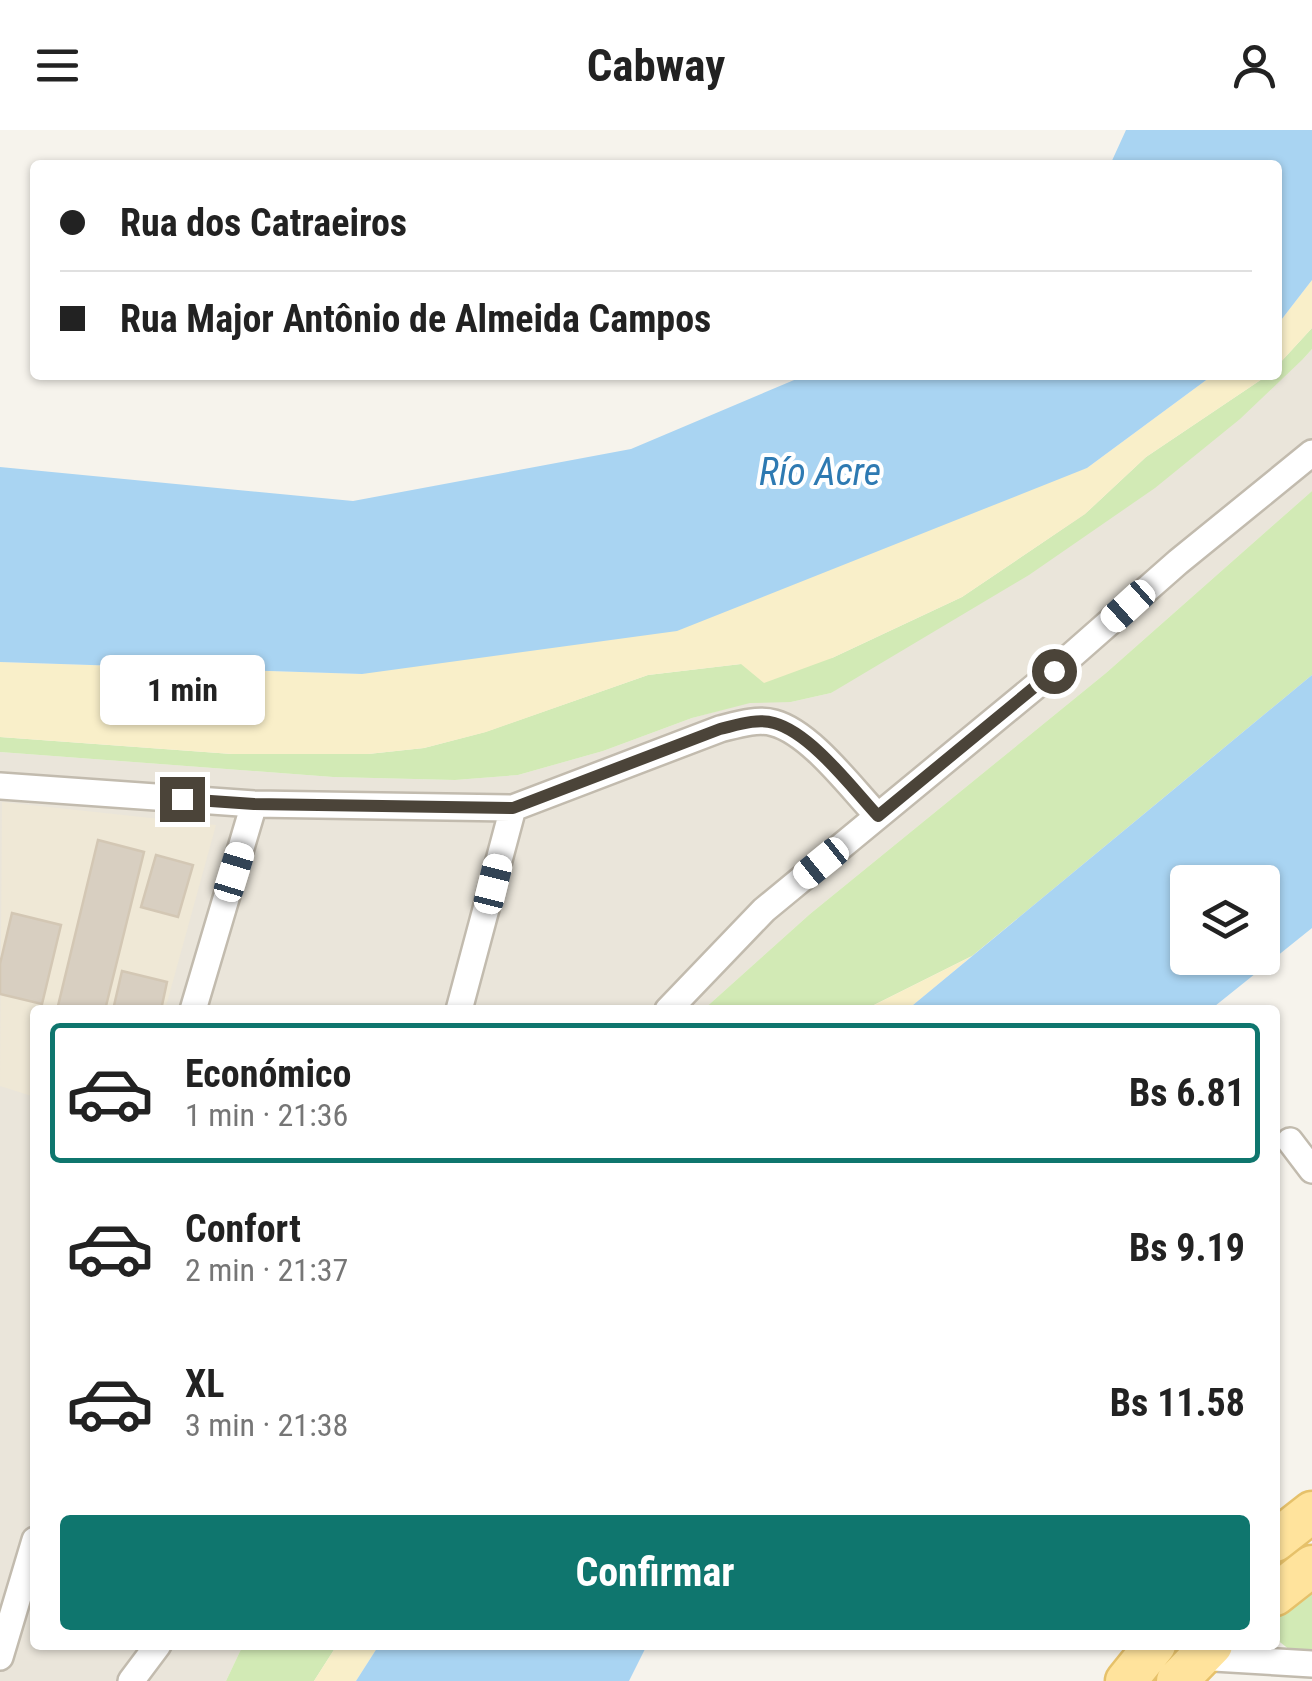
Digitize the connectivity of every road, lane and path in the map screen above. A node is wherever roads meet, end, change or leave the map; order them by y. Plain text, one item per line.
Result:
1 (1312, 453) edge
2 (0, 786) edge
3 (254, 804) junction
4 (513, 808) junction
5 (878, 816) junction
6 (194, 1005) edge
7 (460, 1005) edge
8 (673, 1005) edge
9 (1290, 1141) dead end
10 (1312, 1170) edge
11 (1312, 1512) edge
12 (1280, 1537) edge
13 (30, 1557) edge
14 (1312, 1566) edge
15 (1280, 1591) edge
16 (154, 1650) edge
17 (1151, 1650) edge
18 (0, 1657) edge
19 (1195, 1661) edge
20 (1312, 1664) edge
21 (131, 1681) edge
22 (1126, 1681) edge

1 - 5 street
2 - 3 street
3 - 4 street
3 - 6 street
4 - 5 street
4 - 7 street
5 - 8 street
9 - 10 street
11 - 12 main road
13 - 18 street
14 - 15 main road
16 - 21 street
17 - 22 main road
19 - 20 street

